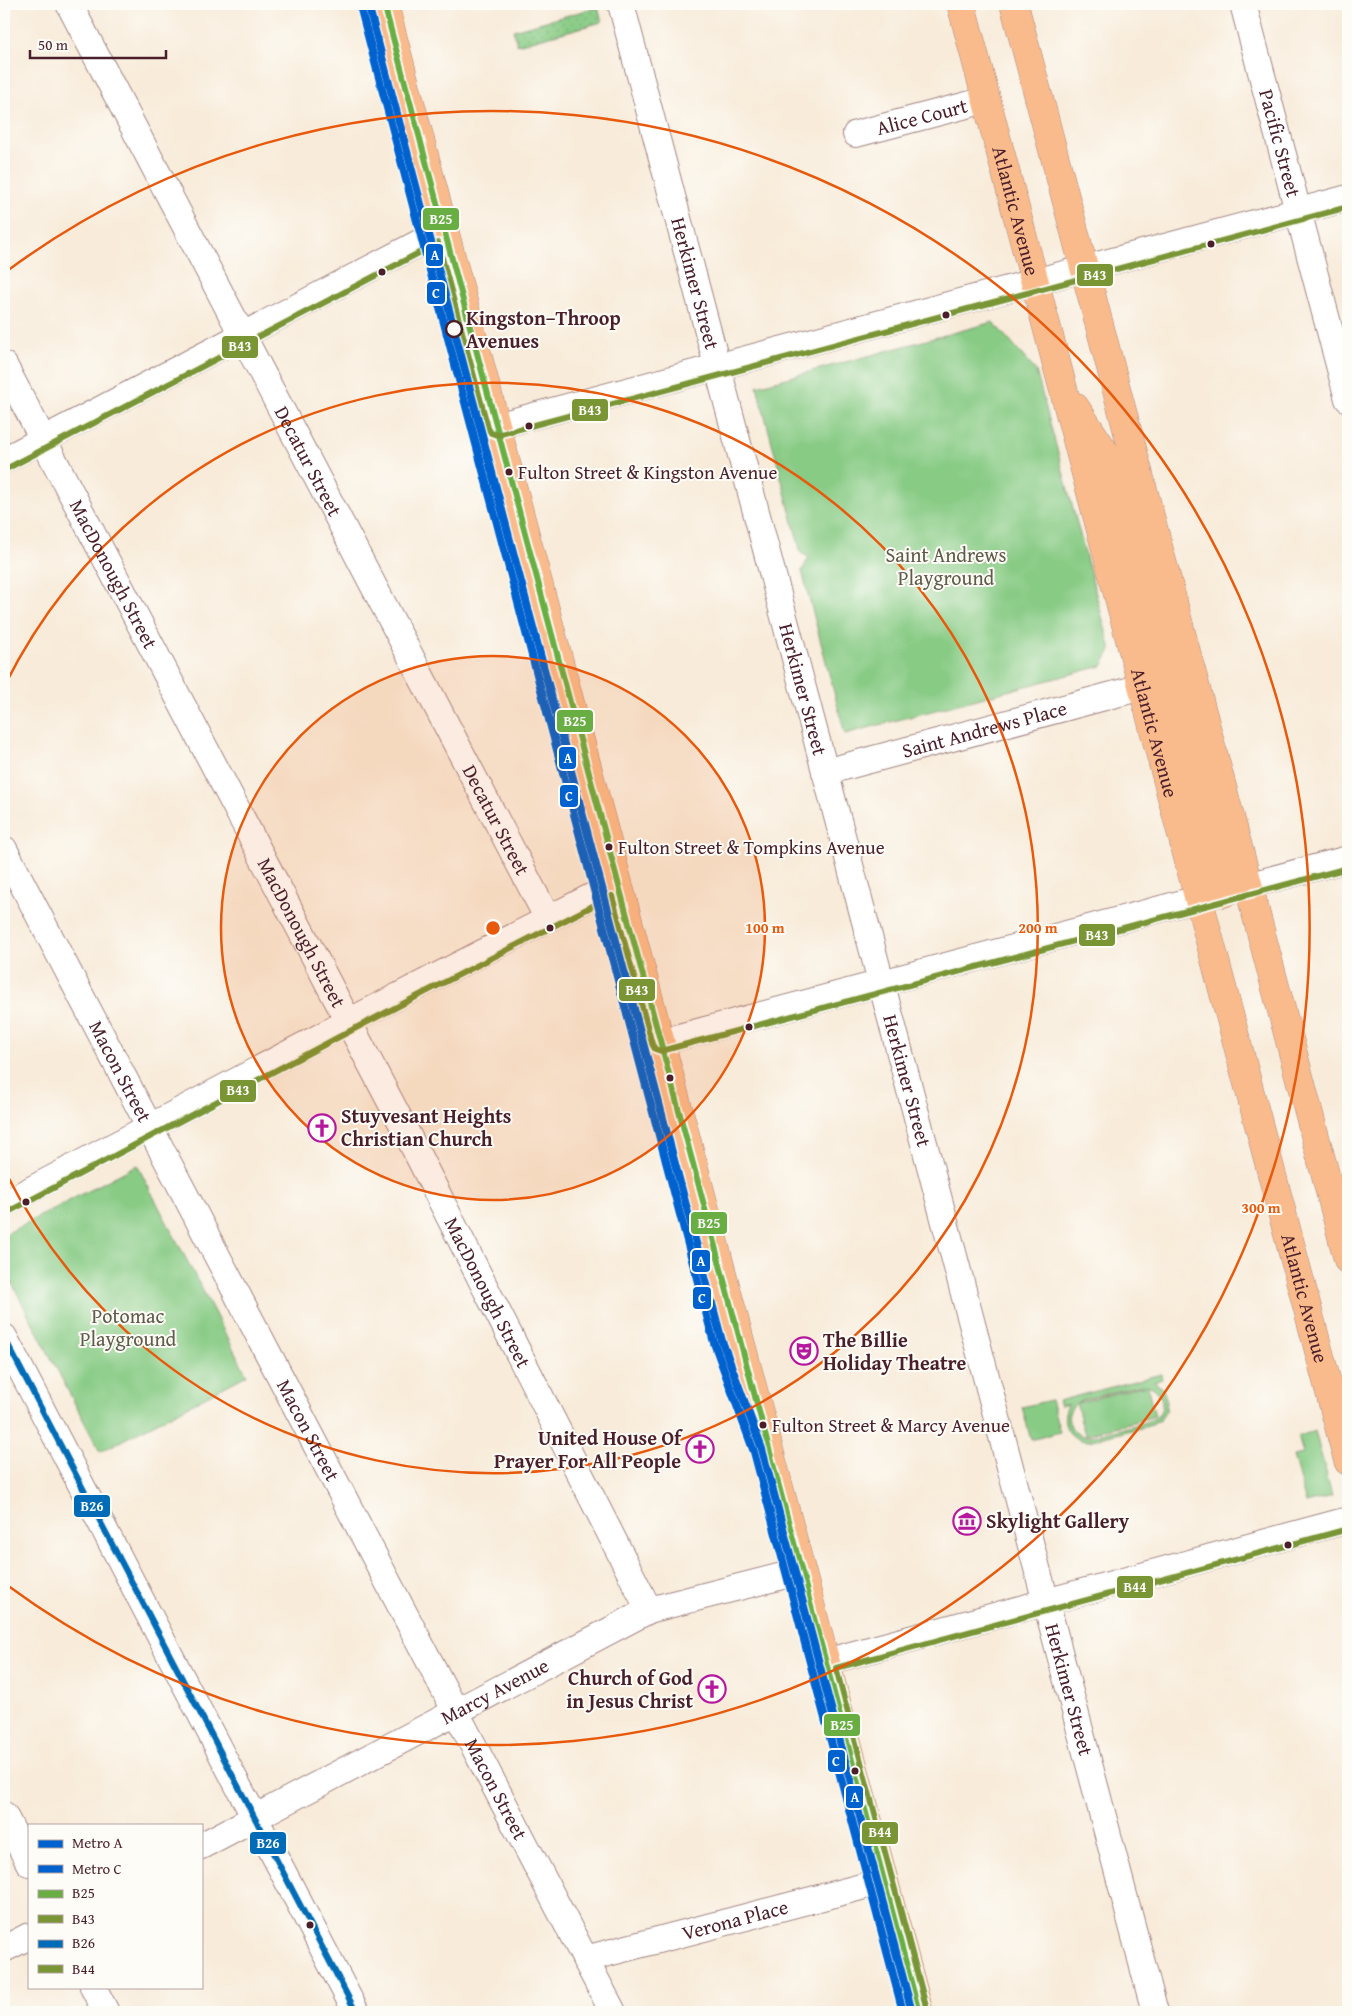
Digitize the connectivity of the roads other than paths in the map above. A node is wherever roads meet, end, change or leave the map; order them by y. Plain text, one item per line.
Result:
1 (69, 4) edge
2 (384, 4) edge
3 (621, 4) edge
4 (960, 4) edge
5 (1014, 4) edge
6 (1243, 4) edge
7 (986, 100) junction
8 (856, 134) dead end
9 (1348, 198) edge
10 (1298, 212) junction
11 (444, 230) junction
12 (1084, 268) junction
13 (1034, 281) junction
14 (243, 336) junction
15 (4, 365) edge
16 (717, 366) junction
17 (1063, 388) junction
18 (1348, 399) edge
19 (496, 426) junction
20 (43, 440) junction
21 (4, 460) edge
22 (1142, 687) junction
23 (825, 772) junction
24 (4, 849) edge
25 (1348, 859) edge
26 (618, 884) junction
27 (1224, 893) junction
28 (548, 919) junction
29 (882, 984) junction
30 (348, 1022) junction
31 (660, 1042) junction
32 (149, 1128) junction
33 (4, 1204) edge
34 (1348, 1260) edge
35 (4, 1337) edge
36 (1348, 1461) edge
37 (1348, 1520) edge
38 (802, 1571) junction
39 (1046, 1602) junction
40 (649, 1610) junction
41 (825, 1662) junction
42 (455, 1713) junction
43 (4, 1816) edge
44 (256, 1818) junction
45 (202, 1845) edge
46 (28, 1861) edge
47 (884, 1881) junction
48 (28, 1937) edge
49 (4, 1949) edge
50 (585, 1959) junction
51 (94, 1988) edge
52 (106, 2012) edge
53 (356, 2012) edge
54 (613, 2012) edge
55 (919, 2012) edge
56 (1155, 2012) edge

1 - 14 street, Decatur Street
2 - 11 main road
3 - 16 street, Herkimer Street
4 - 7 main road, Atlantic Avenue
5 - 12 main road, Atlantic Avenue
6 - 10 street, Pacific Street
7 - 8 street, Alice Court
7 - 13 main road, Atlantic Avenue
9 - 10 street
10 - 12 street
10 - 18 street, Pacific Street
11 - 14 street
11 - 19 main road
12 - 13 street
12 - 27 main road, Atlantic Avenue
13 - 16 street
13 - 17 main road, Atlantic Avenue
14 - 20 street
14 - 28 street, Decatur Street
15 - 20 street, MacDonough Street
16 - 19 street
16 - 23 street, Herkimer Street
17 - 22 main road, Atlantic Avenue
17 - 27 main road
19 - 26 main road
20 - 21 street
20 - 30 street, MacDonough Street
22 - 23 street, Saint Andrews Place
22 - 27 main road, Atlantic Avenue
23 - 29 street, Herkimer Street
24 - 32 street, Macon Street
25 - 27 street
26 - 28 street
26 - 31 main road
27 - 29 street
27 - 34 main road, Atlantic Avenue
27 - 36 main road, Atlantic Avenue
28 - 30 street
29 - 31 street
29 - 39 street, Herkimer Street
30 - 32 street
30 - 40 street, MacDonough Street
31 - 38 main road
32 - 33 street
32 - 42 street, Macon Street
35 - 44 street
37 - 39 street
38 - 40 street, Marcy Avenue
38 - 41 main road
39 - 41 street
39 - 56 street, Herkimer Street
40 - 42 street, Marcy Avenue
41 - 47 main road
42 - 44 street, Marcy Avenue
42 - 50 street, Macon Street
43 - 46 street
44 - 45 street, Marcy Avenue
44 - 53 street
47 - 50 street, Verona Place
47 - 55 main road
48 - 49 street
50 - 54 street, Macon Street
51 - 52 street

